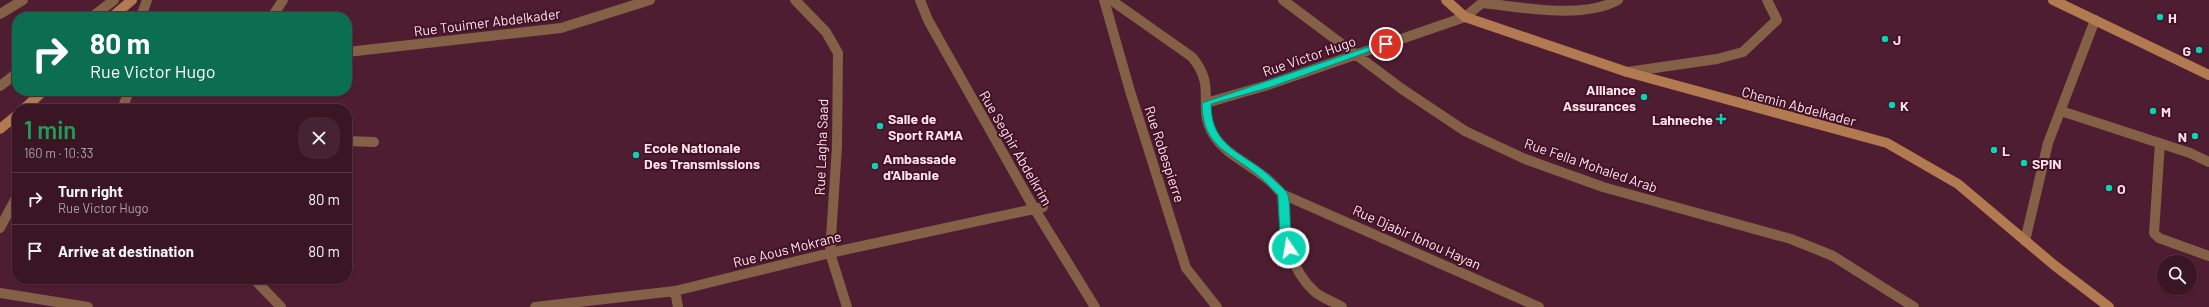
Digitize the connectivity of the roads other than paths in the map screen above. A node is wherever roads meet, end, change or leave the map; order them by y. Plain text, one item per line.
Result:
1 (23, 0) edge
2 (114, 0) edge
3 (132, 0) edge
4 (147, 0) edge
5 (282, 0) edge
6 (650, 0) edge
7 (795, 0) edge
8 (920, 0) edge
9 (1104, 0) edge
10 (1111, 0) edge
11 (1283, 0) edge
12 (1446, 0) edge
13 (1618, 0) edge
14 (1767, 0) edge
15 (2048, 0) edge
16 (2053, 0) edge
17 (2064, 6) junction
18 (2, 12) edge
19 (98, 12) edge
20 (118, 12) edge
21 (143, 12) edge
22 (275, 12) edge
23 (1465, 17) junction
24 (2095, 20) junction
25 (352, 51) edge
26 (1357, 55) junction
27 (1627, 72) junction
28 (2209, 75) edge
29 (12, 77) edge
30 (0, 86) edge
31 (38, 96) edge
32 (1206, 103) junction
33 (29, 104) edge
34 (2061, 111) junction
35 (12, 119) edge
36 (0, 129) edge
37 (352, 141) edge
38 (374, 142) dead end
39 (2160, 143) junction
40 (2209, 162) edge
41 (1282, 194) junction
42 (12, 205) edge
43 (1038, 208) junction
44 (0, 228) edge
45 (2025, 241) junction
46 (830, 253) junction
47 (2209, 256) edge
48 (259, 284) edge
49 (675, 291) junction
50 (0, 293) edge
51 (88, 307) edge
52 (281, 307) edge
53 (535, 307) edge
54 (678, 307) edge
55 (847, 307) edge
56 (1095, 307) edge
57 (1216, 307) edge
58 (1342, 307) edge
59 (1539, 307) edge
60 (1914, 307) edge
61 (2109, 307) edge

1 - 18 street
2 - 19 street
3 - 20 street
4 - 21 street
5 - 22 street
6 - 25 street, Rue Touimer Abdelkader
7 - 46 street, Rue Lagha Saad
8 - 43 street, Rue Seghir Abdelkrim
9 - 57 street, Rue Robespierre
10 - 32 street
11 - 26 street, Rue Fella Mohaled Arab
12 - 23 street, Chemin Abdelkader
13 - 23 street
14 - 27 street
15 - 17 street
16 - 17 street
17 - 24 street
23 - 26 street, Rue Victor Hugo
23 - 27 street, Chemin Abdelkader
24 - 28 street
24 - 34 street
26 - 32 street, Rue Victor Hugo
26 - 60 street, Rue Fella Mohaled Arab
27 - 45 street, Chemin Abdelkader
29 - 30 street
31 - 33 street
32 - 41 street
34 - 39 street
34 - 45 street
35 - 36 street
37 - 38 street
39 - 40 street
39 - 47 street
41 - 58 street
41 - 59 street, Rue Djabir Ibnou Hayan
42 - 44 street
43 - 46 street, Rue Aous Mokrane
43 - 56 street, Rue Seghir Abdelkrim
45 - 61 street, Chemin Abdelkader
46 - 49 street, Rue Aous Mokrane
46 - 55 street, Rue Lagha Saad
48 - 52 street
49 - 53 street, Rue Aous Mokrane
49 - 54 street
50 - 51 street

